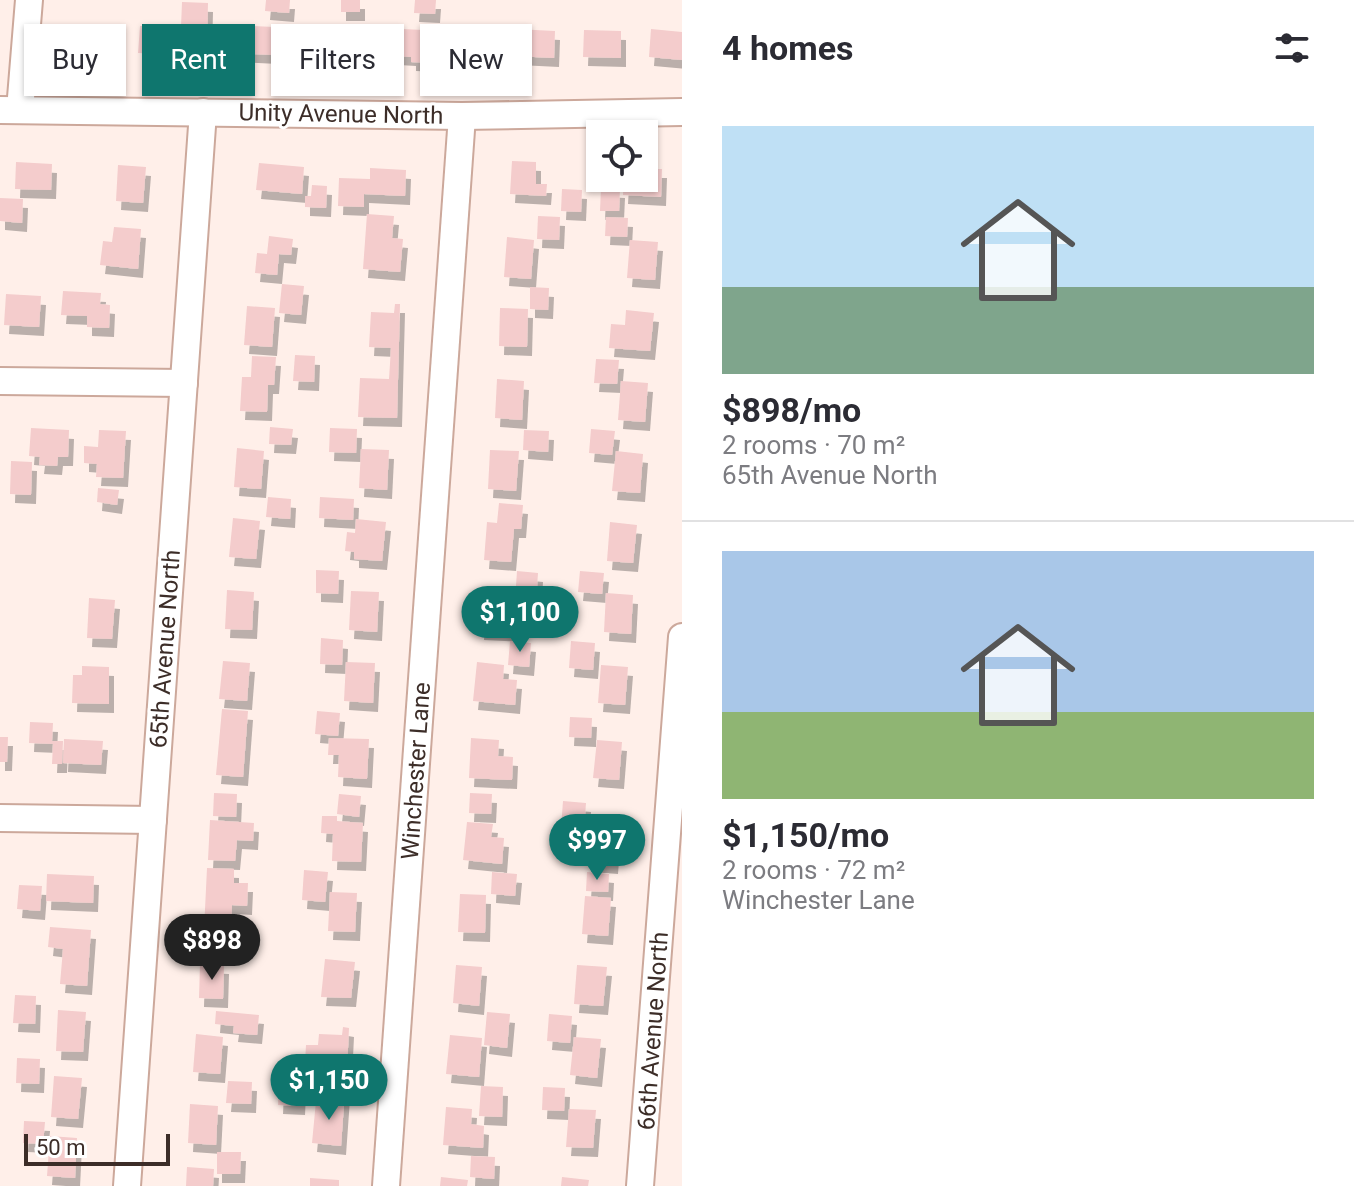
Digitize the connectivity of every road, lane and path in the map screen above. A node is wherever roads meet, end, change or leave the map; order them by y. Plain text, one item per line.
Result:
1 (29, 0) edge
2 (10, 110) edge
3 (203, 112) junction
4 (682, 112) edge
5 (462, 116) junction
6 (0, 381) edge
7 (184, 383) junction
8 (682, 637) edge
9 (0, 818) edge
10 (153, 820) junction
11 (127, 1186) edge
12 (386, 1186) edge
13 (640, 1186) edge

1 - 2 street
2 - 3 street, Unity Avenue North
3 - 5 street, Unity Avenue North
3 - 7 street, 65th Avenue North
4 - 5 street, Unity Avenue North
5 - 12 street, Winchester Lane
6 - 7 street
7 - 10 street, 65th Avenue North
8 - 13 street, 66th Avenue North
9 - 10 street
10 - 11 street, 65th Avenue North

